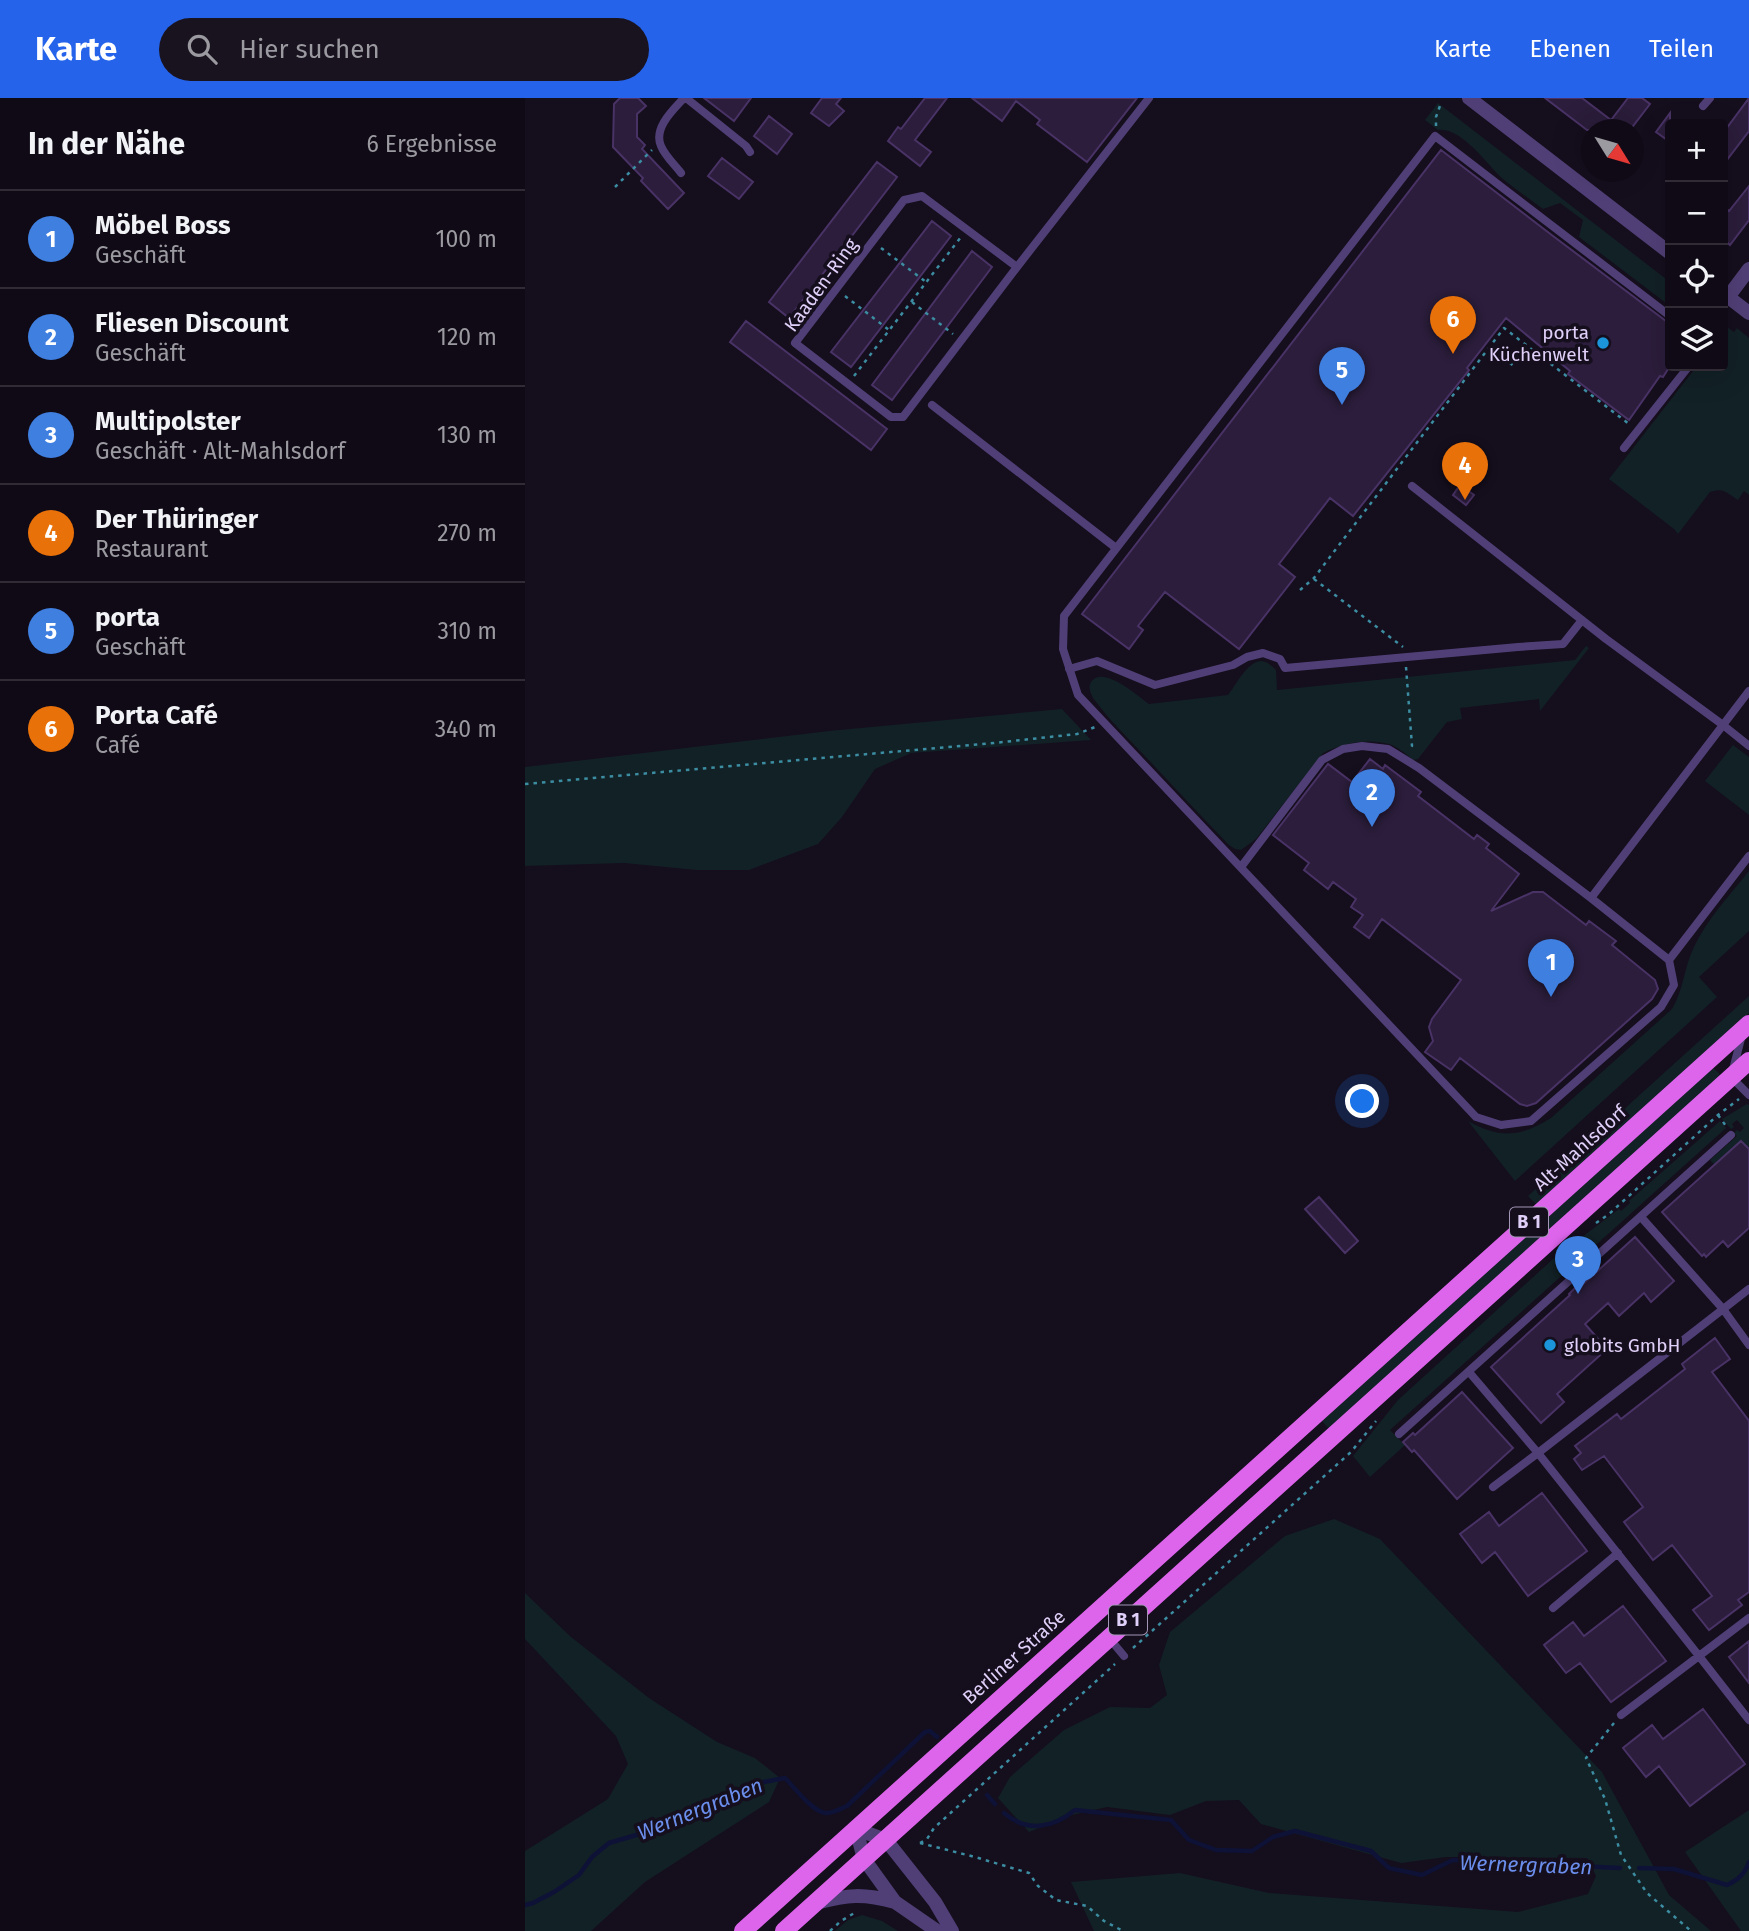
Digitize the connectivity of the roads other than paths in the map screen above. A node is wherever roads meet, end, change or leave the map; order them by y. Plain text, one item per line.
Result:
1 (685, 98) edge
2 (1149, 98) edge
3 (1469, 98) edge
4 (1710, 98) edge
5 (1703, 106) dead end
6 (750, 152) dead end
7 (681, 173) dead end
8 (1665, 249) edge
9 (1017, 267) junction
10 (1749, 269) edge
11 (1728, 292) edge
12 (1728, 297) edge
13 (1665, 312) edge
14 (1749, 313) edge
15 (1685, 371) edge
16 (932, 405) dead end
17 (1624, 448) dead end
18 (1412, 486) dead end
19 (1117, 548) junction
20 (1582, 620) junction
21 (1069, 669) junction
22 (1749, 691) edge
23 (1723, 725) junction
24 (1749, 746) edge
25 (1749, 856) edge
26 (1241, 867) junction
27 (1591, 898) junction
28 (1669, 960) junction
29 (1746, 1026) edge
30 (1749, 1061) edge
31 (1731, 1077) junction
32 (1749, 1094) edge
33 (1731, 1135) dead end
34 (1641, 1217) junction
35 (1749, 1289) edge
36 (1723, 1309) junction
37 (1749, 1345) edge
38 (1469, 1372) junction
39 (1315, 1416) joint
40 (1399, 1434) dead end
41 (1538, 1452) junction
42 (1493, 1487) dead end
43 (1618, 1553) junction
44 (1553, 1608) dead end
45 (1749, 1618) edge
46 (1109, 1638) junction
47 (1124, 1656) road end
48 (1699, 1656) junction
49 (1621, 1716) road end
50 (1749, 1720) edge
51 (856, 1829) junction
52 (886, 1840) junction
53 (864, 1859) junction
54 (895, 1902) junction
55 (814, 1903) junction
56 (743, 1931) edge
57 (784, 1931) edge
58 (937, 1931) edge
59 (952, 1931) edge

1 - 6 lane
1 - 7 lane
2 - 9 lane, Kaaden-Ring
3 - 8 street
4 - 5 lane
9 - 9 lane, Kaaden-Ring
10 - 11 street
12 - 14 street
13 - 19 lane
15 - 17 lane
16 - 19 lane
18 - 20 lane
19 - 21 lane
20 - 21 lane
20 - 23 lane
21 - 26 lane
22 - 23 lane
23 - 24 lane
23 - 27 lane
25 - 28 lane
26 - 27 lane
26 - 28 lane
27 - 28 lane
29 - 31 lane
29 - 39 main road, Alt-Mahlsdorf / B 1
30 - 31 main road, B 1
31 - 32 lane
31 - 46 main road, B 1
33 - 34 lane
34 - 36 lane
34 - 38 lane
35 - 36 lane
36 - 37 lane
36 - 41 lane
38 - 40 lane
38 - 41 lane
39 - 51 main road, Berliner Straße / B 1
41 - 42 lane
41 - 43 lane
43 - 44 lane
43 - 48 lane
45 - 48 lane
46 - 47 lane
46 - 52 main road, B 1
48 - 49 lane
48 - 50 lane
51 - 52 street
51 - 53 street
51 - 56 main road, Berliner Straße / B 1
52 - 53 main road, B 1
52 - 59 street
53 - 54 street
53 - 55 main road, B 1
54 - 55 street
54 - 58 street
55 - 57 main road, B 1

